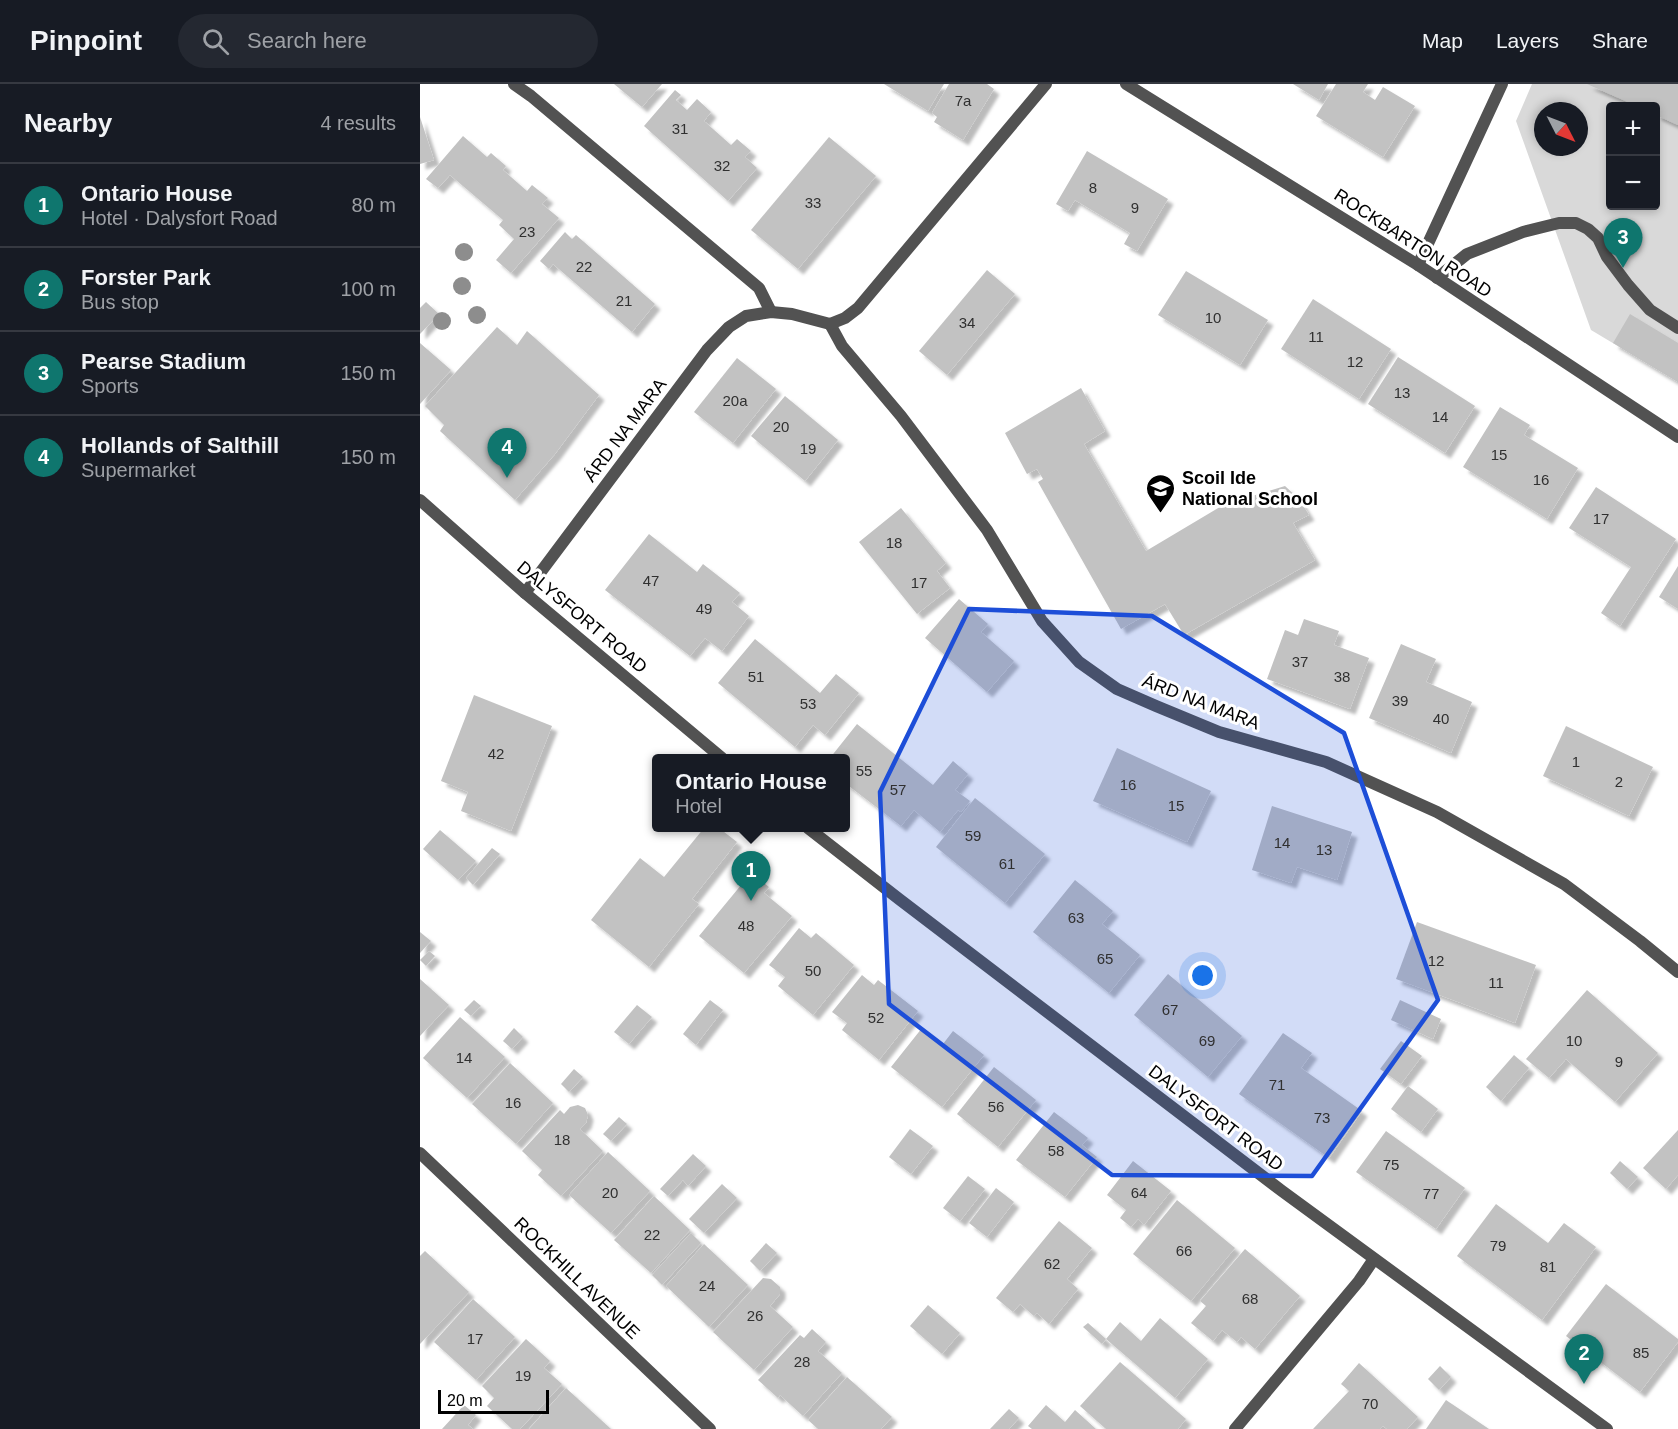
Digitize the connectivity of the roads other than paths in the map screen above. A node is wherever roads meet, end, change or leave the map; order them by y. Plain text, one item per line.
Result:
1 (514, 84) edge
2 (1046, 84) edge
3 (1126, 84) edge
4 (1502, 84) edge
5 (1418, 265) junction
6 (1437, 278) junction
7 (771, 312) junction
8 (830, 324) junction
9 (1678, 328) edge
10 (1678, 437) edge
11 (420, 500) edge
12 (525, 593) junction
13 (717, 754) edge
14 (813, 832) edge
15 (1678, 972) edge
16 (420, 1153) edge
17 (1374, 1259) junction
18 (710, 1429) edge
19 (1234, 1429) edge
20 (1607, 1429) edge

1 - 7 street
2 - 8 street
3 - 5 street, ROCKBARTON ROAD
4 - 5 street
5 - 6 street, ROCKBARTON ROAD
6 - 9 street
6 - 10 street, ROCKBARTON ROAD
7 - 8 street, ÁRD NA MARA
7 - 12 street, ÁRD NA MARA
8 - 15 street, ÁRD NA MARA
11 - 12 street, DALYSFORT ROAD
12 - 13 street, DALYSFORT ROAD
14 - 17 street, DALYSFORT ROAD
16 - 18 street, ROCKHILL AVENUE
17 - 19 street
17 - 20 street, DALYSFORT ROAD

